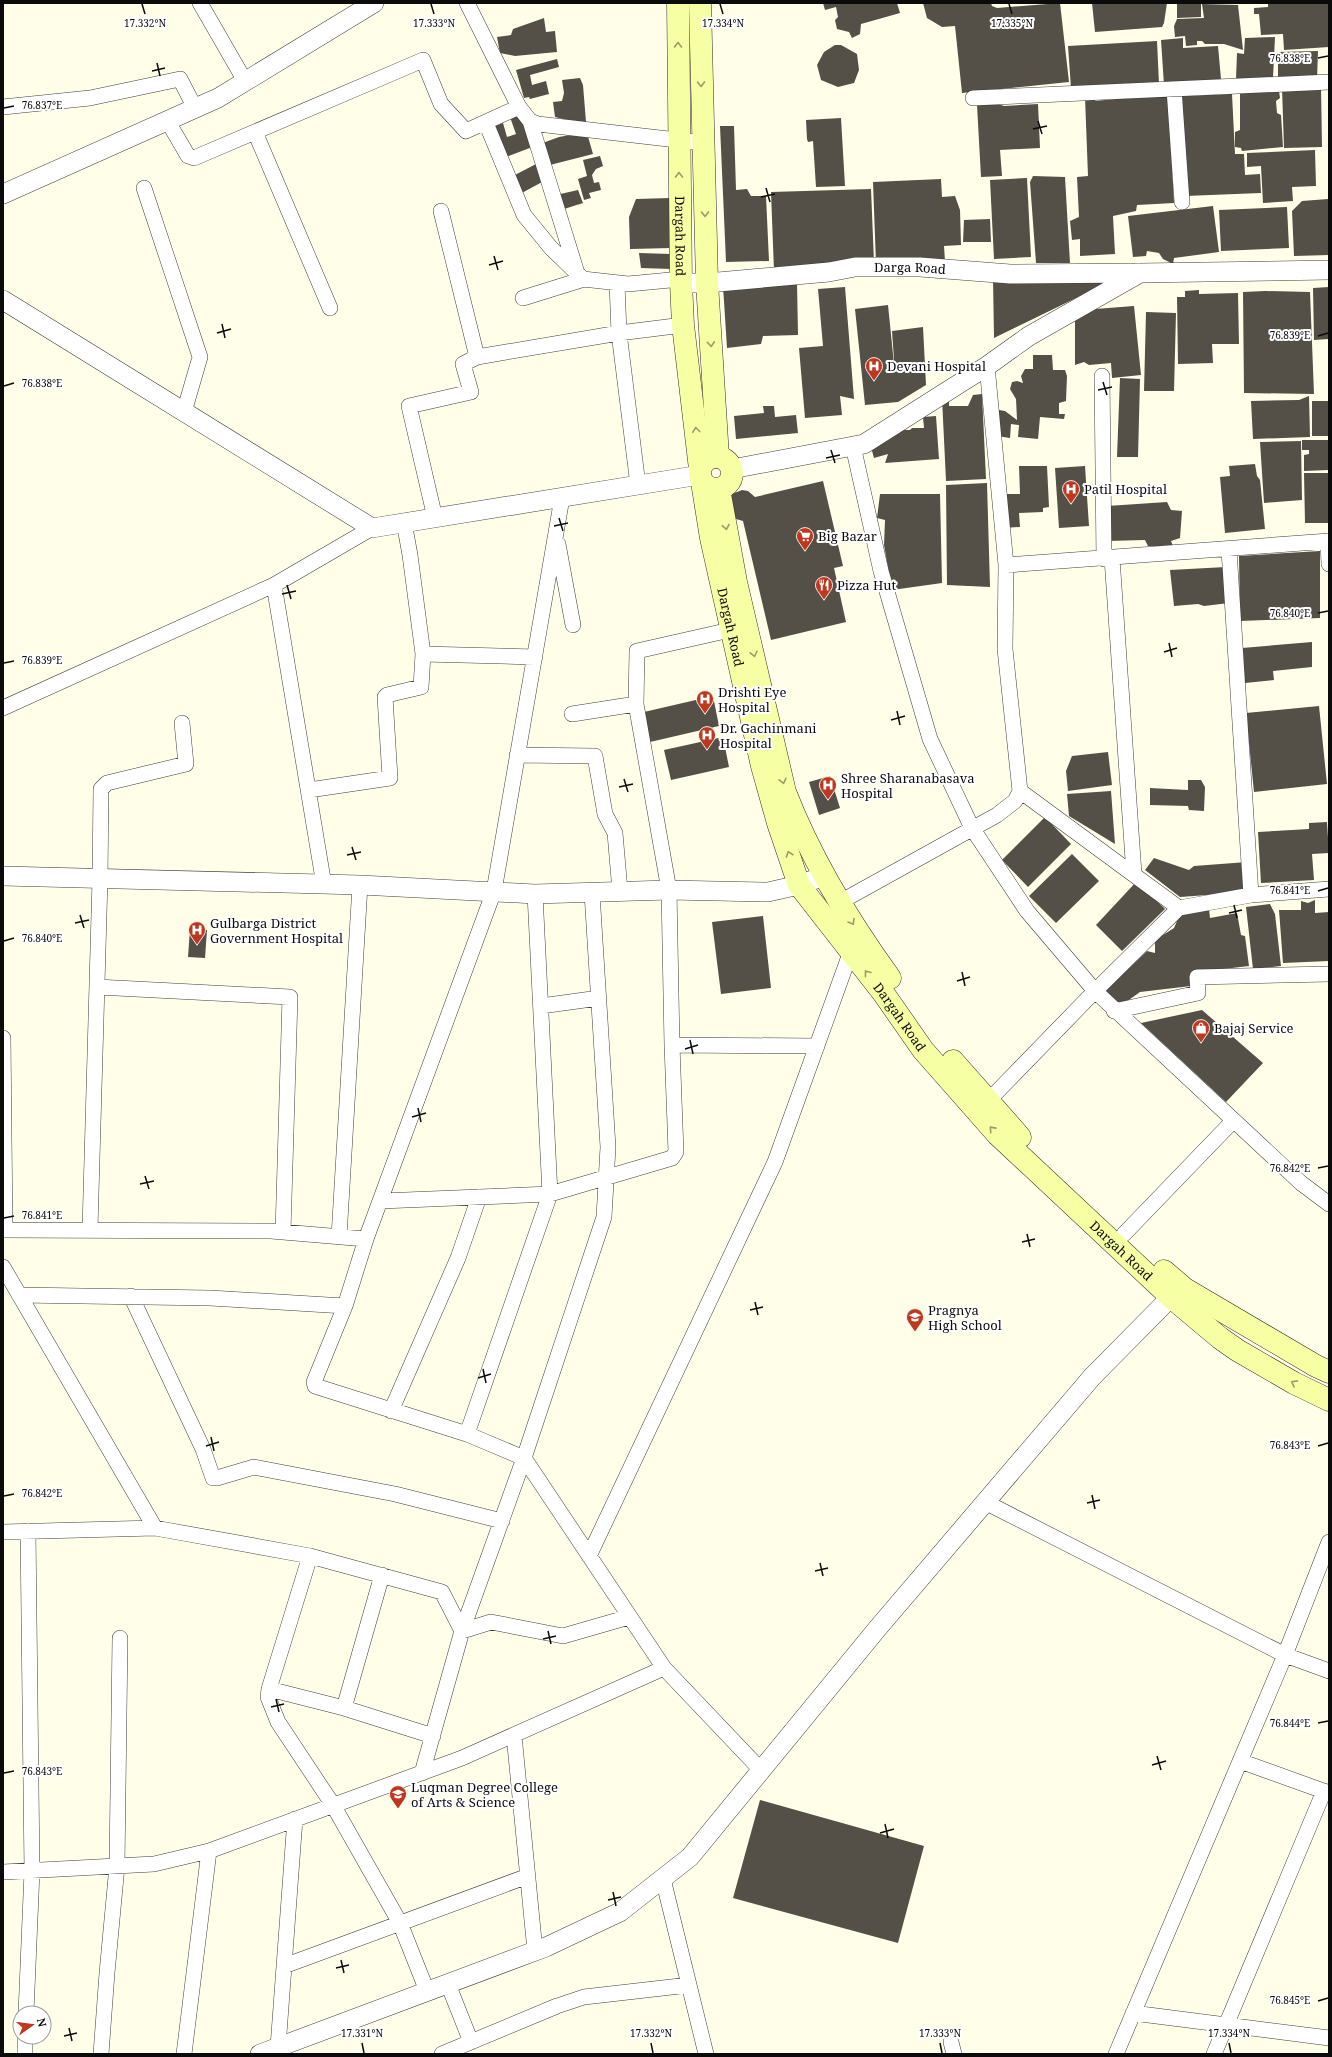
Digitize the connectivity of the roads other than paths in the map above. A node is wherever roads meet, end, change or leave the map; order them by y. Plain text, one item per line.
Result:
1 (200, 3) edge
2 (374, 3) edge
3 (467, 3) edge
4 (678, 3) edge
5 (700, 3) edge
6 (245, 81) junction
7 (1329, 82) edge
8 (1174, 89) junction
9 (973, 98) dead end
10 (3, 107) edge
11 (519, 107) junction
12 (195, 108) junction
13 (167, 120) junction
14 (530, 121) junction
15 (486, 123) junction
16 (255, 132) junction
17 (679, 140) junction
18 (703, 143) junction
19 (144, 188) dead end
20 (3, 194) edge
21 (1182, 202) dead end
22 (441, 210) dead end
23 (1329, 270) edge
24 (1140, 273) junction
25 (580, 276) junction
26 (681, 281) junction
27 (617, 283) junction
28 (706, 283) junction
29 (523, 298) dead end
30 (3, 300) edge
31 (330, 308) dead end
32 (683, 325) junction
33 (619, 333) junction
34 (478, 357) junction
35 (987, 366) junction
36 (1102, 376) dead end
37 (184, 412) junction
38 (852, 446) junction
39 (725, 463) junction
40 (705, 479) junction
41 (638, 485) junction
42 (562, 498) junction
43 (435, 518) junction
44 (404, 522) junction
45 (372, 528) junction
46 (556, 534) junction
47 (1328, 541) edge
48 (1229, 550) junction
49 (1108, 558) junction
50 (1329, 564) edge
51 (1006, 565) junction
52 (274, 585) junction
53 (573, 625) dead end
54 (730, 630) junction
55 (423, 654) junction
56 (535, 657) junction
57 (636, 704) junction
58 (3, 708) edge
59 (572, 714) dead end
60 (182, 723) dead end
61 (517, 755) junction
62 (309, 790) junction
63 (1020, 791) junction
64 (972, 828) junction
65 (1134, 874) junction
66 (3, 876) edge
67 (824, 876) junction
68 (100, 879) junction
69 (324, 885) junction
70 (360, 885) junction
71 (799, 885) junction
72 (1329, 889) edge
73 (669, 890) junction
74 (494, 891) junction
75 (620, 892) junction
76 (592, 893) junction
77 (535, 894) junction
78 (1251, 895) junction
79 (840, 902) junction
80 (1179, 908) junction
81 (851, 951) junction
82 (1329, 974) edge
83 (97, 987) junction
84 (1095, 991) junction
85 (599, 998) junction
86 (541, 1006) junction
87 (1114, 1011) junction
88 (3, 1038) edge
89 (672, 1045) junction
90 (816, 1046) junction
91 (988, 1101) junction
92 (1233, 1121) junction
93 (607, 1176) junction
94 (550, 1194) junction
95 (479, 1198) junction
96 (381, 1201) junction
97 (1329, 1204) edge
98 (90, 1229) junction
99 (4, 1230) edge
100 (283, 1232) junction
101 (1124, 1234) junction
102 (338, 1237) junction
103 (366, 1239) junction
104 (3, 1267) edge
105 (19, 1295) junction
106 (131, 1296) junction
107 (1171, 1297) junction
108 (345, 1306) junction
109 (1329, 1372) edge
110 (1329, 1400) edge
111 (391, 1411) junction
112 (467, 1434) junction
113 (524, 1458) junction
114 (985, 1502) junction
115 (502, 1521) junction
116 (155, 1528) junction
117 (28, 1531) junction
118 (3, 1532) edge
119 (1329, 1542) edge
120 (310, 1556) junction
121 (589, 1556) junction
122 (382, 1576) junction
123 (629, 1617) junction
124 (462, 1632) junction
125 (120, 1638) dead end
126 (1285, 1655) junction
127 (664, 1668) junction
128 (1329, 1671) edge
129 (269, 1689) junction
130 (344, 1708) junction
131 (514, 1735) junction
132 (433, 1736) junction
133 (1240, 1761) junction
134 (761, 1770) junction
135 (422, 1773) junction
136 (1326, 1792) edge
137 (333, 1805) junction
138 (295, 1819) junction
139 (209, 1851) junction
140 (117, 1866) junction
141 (32, 1871) junction
142 (3, 1872) edge
143 (528, 1876) junction
144 (662, 1878) junction
145 (400, 1923) junction
146 (535, 1951) junction
147 (284, 1966) junction
148 (448, 1984) junction
149 (689, 1985) junction
150 (427, 1991) junction
151 (26, 2005) edge
152 (1134, 2013) junction
153 (1225, 2024) junction
154 (1329, 2038) edge
155 (471, 2042) junction
156 (278, 2047) junction
157 (101, 2054) edge
158 (184, 2054) edge
159 (260, 2054) edge
160 (442, 2054) edge
161 (706, 2054) edge
162 (1116, 2054) edge
163 (1214, 2054) edge

1 - 6 street
2 - 6 street
3 - 11 street
17 -> 4 main road, Dargah Road
5 -> 18 main road, Dargah Road
6 - 12 street
7 - 8 street
8 - 9 street
8 - 21 street
10 - 12 street
11 - 14 street
11 - 15 street
12 - 13 street
13 - 16 street
13 - 20 street
14 - 17 street
14 - 25 street
15 - 16 street
15 - 25 street
16 - 31 street
17 - 18 street
26 -> 17 main road, Dargah Road
18 -> 28 main road, Dargah Road
19 - 37 street
22 - 34 street
23 - 24 street, Darga Road
24 - 28 street, Darga Road
24 - 35 street
25 - 27 street
25 - 29 street
26 - 27 street
26 - 28 street, Darga Road
26 - 32 main road, Dargah Road
27 - 33 street
28 -> 39 main road, Dargah Road
30 - 37 street
32 - 33 street
40 -> 32 main road, Dargah Road
33 - 34 street
33 - 41 street
34 - 43 street
35 - 38 street
35 - 51 street
36 - 49 street
37 - 45 street
38 - 39 street
38 - 64 street
39 - 40 main road
39 - 40 main road
40 - 41 street
40 - 54 main road, Dargah Road
40 -> 67 main road, Dargah Road
41 - 42 street
42 - 43 street
42 - 46 street
43 - 44 street
44 - 45 street
44 - 55 street
45 - 52 street
46 - 53 street
46 - 56 street
47 - 48 street
47 - 50 street
48 - 49 street
48 - 78 street
49 - 51 street
49 - 65 street
51 - 63 street
52 - 58 street
52 - 62 street
54 - 57 street
71 -> 54 main road, Dargah Road
55 - 56 street
55 - 62 street
56 - 61 street
57 - 59 street
57 - 73 street
60 - 68 street
61 - 74 street
61 - 75 street
62 - 69 street
63 - 64 street
63 - 65 street
64 - 79 street
64 - 84 street
65 - 80 street
66 - 68 street
67 - 71 street
67 - 79 main road, Dargah Road
68 - 69 street
68 - 83 street
69 - 70 street
70 - 74 street
70 - 102 street
71 - 73 street
71 - 81 main road, Dargah Road
72 - 78 street
73 - 75 street
73 - 89 street
74 - 77 street
74 - 96 street
75 - 76 street
76 - 77 street
76 - 85 street
77 - 86 street
78 - 80 street
79 -> 91 main road, Dargah Road
80 - 84 street
81 - 90 street
107 -> 81 main road, Dargah Road
82 - 87 street
83 - 98 street
83 - 100 street
84 - 87 street
84 - 91 street
85 - 86 street
85 - 93 street
86 - 94 street
87 - 92 street
88 - 99 street
89 - 90 street
89 - 93 street
90 - 121 street
91 - 101 main road, Dargah Road
92 - 97 street
92 - 101 street
93 - 94 street
93 - 113 street
94 - 95 street
94 - 112 street
95 - 96 street
95 - 111 street
96 - 103 street
98 - 99 street
98 - 100 street
100 - 102 street
101 - 109 main road, Dargah Road
102 - 103 street
103 - 108 street
104 - 105 street
105 - 106 street
105 - 116 street
106 - 108 street
106 - 115 street
110 -> 107 main road, Dargah Road
107 - 114 street
108 - 111 street
111 - 112 street
112 - 113 street
113 - 115 street
113 - 121 street
114 - 126 street
114 - 134 street
115 - 124 street
116 - 117 street
116 - 120 street
117 - 118 street
117 - 141 street
119 - 126 street
120 - 122 street
120 - 129 street
121 - 123 street
122 - 124 street
122 - 130 street
123 - 124 street
123 - 127 street
124 - 132 street
125 - 140 street
126 - 128 street
126 - 133 street
127 - 131 street
127 - 134 street
129 - 130 street
129 - 137 street
130 - 132 street
131 - 135 street
131 - 143 street
132 - 135 street
133 - 136 street
133 - 152 street
134 - 144 street
135 - 137 street
136 - 153 street
137 - 138 street
137 - 145 street
138 - 139 street
138 - 147 street
139 - 140 street
139 - 158 street
140 - 141 street
140 - 157 street
141 - 142 street
141 - 151 street
143 - 145 street
143 - 146 street
144 - 146 street
144 - 149 street
145 - 147 street
145 - 150 street
146 - 148 street
147 - 156 street
148 - 150 street
148 - 155 street
149 - 155 street
149 - 161 street
150 - 156 street
152 - 153 street
152 - 162 street
153 - 154 street
153 - 163 street
155 - 160 street
156 - 159 street

